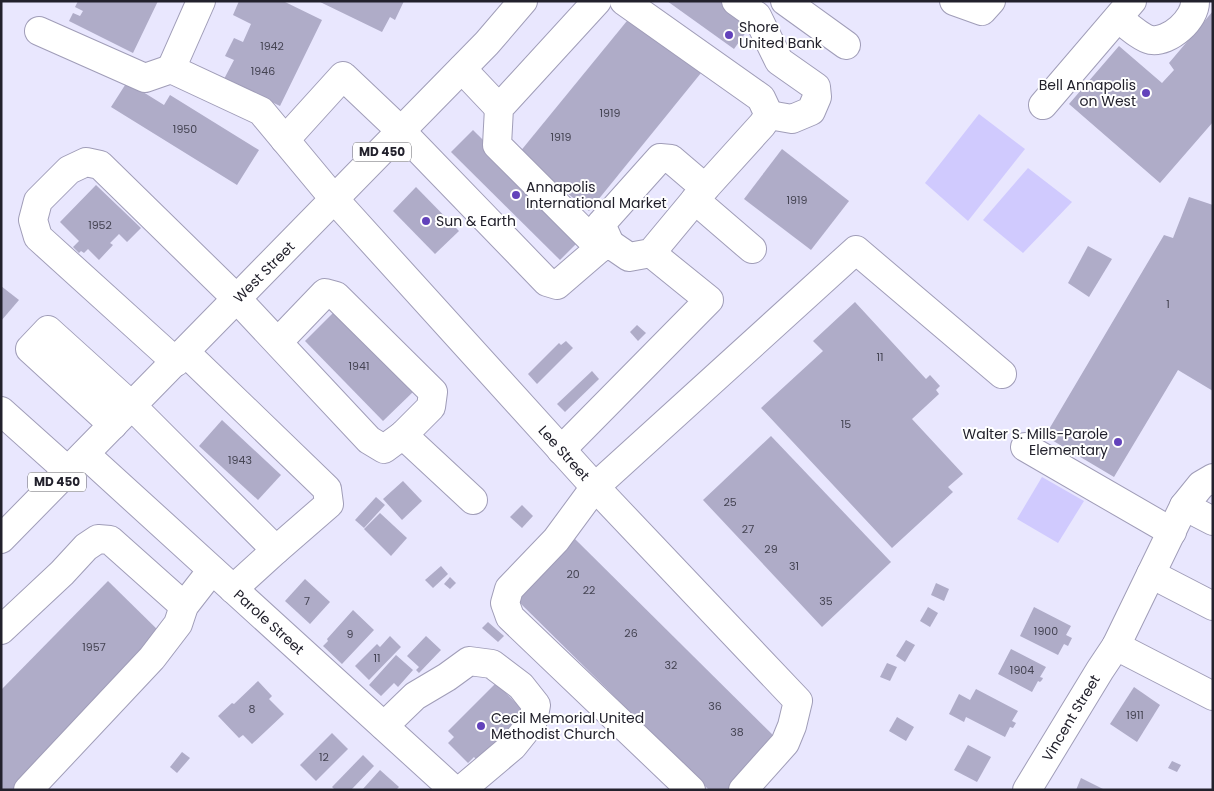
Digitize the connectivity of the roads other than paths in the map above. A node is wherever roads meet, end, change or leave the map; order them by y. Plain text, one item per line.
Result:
1 (201, 1) edge
2 (597, 1) edge
3 (624, 1) edge
4 (736, 1) edge
5 (785, 1) edge
6 (954, 1) edge
7 (991, 1) edge
8 (1195, 1) edge
9 (520, 2) edge
10 (1125, 10) edge
11 (39, 30) dead end
12 (846, 45) dead end
13 (171, 69) junction
14 (462, 69) junction
15 (1044, 105) dead end
16 (499, 108) junction
17 (769, 115) junction
18 (402, 132) junction
19 (285, 140) junction
20 (700, 194) junction
21 (336, 200) junction
22 (605, 246) junction
23 (752, 250) dead end
24 (651, 253) junction
25 (237, 299) junction
26 (278, 342) junction
27 (180, 357) junction
28 (1002, 374) dead end
29 (132, 406) junction
30 (1, 411) edge
31 (113, 425) junction
32 (403, 435) junction
33 (1025, 448) dead end
34 (561, 450) junction
35 (76, 462) junction
36 (1213, 478) edge
37 (595, 487) junction
38 (473, 500) dead end
39 (1184, 506) junction
40 (1213, 521) edge
41 (1172, 532) junction
42 (2, 536) edge
43 (276, 550) junction
44 (212, 570) junction
45 (1151, 574) junction
46 (233, 588) junction
47 (184, 606) junction
48 (1213, 606) edge
49 (1, 630) edge
50 (1116, 646) junction
51 (1213, 696) edge
52 (384, 726) junction
53 (28, 790) edge
54 (454, 790) edge
55 (461, 790) edge
56 (691, 790) edge
57 (743, 790) edge
58 (1026, 790) edge

1 - 13 street
2 - 16 street
3 - 17 street
4 - 17 street
5 - 12 street
6 - 7 street
8 - 10 street
9 - 14 street, West Street / MD 450
10 - 15 street
11 - 13 street
13 - 19 street, Lee Street
14 - 16 street
14 - 18 street, West Street / MD 450
16 - 22 street
17 - 20 street
18 - 19 street
18 - 21 street, West Street / MD 450
18 - 22 street
19 - 21 street, Lee Street
20 - 22 street
20 - 23 street
20 - 24 street
21 - 25 street, West Street / MD 450
21 - 34 street, Lee Street
22 - 24 street
24 - 34 street
25 - 26 street
25 - 27 street, West Street / MD 450
25 - 27 street
26 - 32 street
26 - 32 street
27 - 29 street, West Street / MD 450
27 - 43 street
28 - 37 street
29 - 31 street, West Street / MD 450
29 - 31 street
29 - 43 street
30 - 35 street, Parole Street
31 - 35 street, West Street / MD 450
32 - 38 street
33 - 41 street
34 - 37 street, Lee Street
35 - 42 street, West Street / MD 450
35 - 44 street, Parole Street
36 - 39 street, Vincent Street
37 - 56 street
37 - 57 street, Lee Street
39 - 40 street
39 - 41 street, Vincent Street
41 - 45 street, Vincent Street
43 - 46 street
44 - 46 street, Parole Street
44 - 47 street
45 - 48 street
45 - 50 street, Vincent Street
46 - 52 street, Parole Street
47 - 49 street
47 - 53 street
50 - 51 street
50 - 58 street, Vincent Street
52 - 54 street, Parole Street
52 - 55 street

